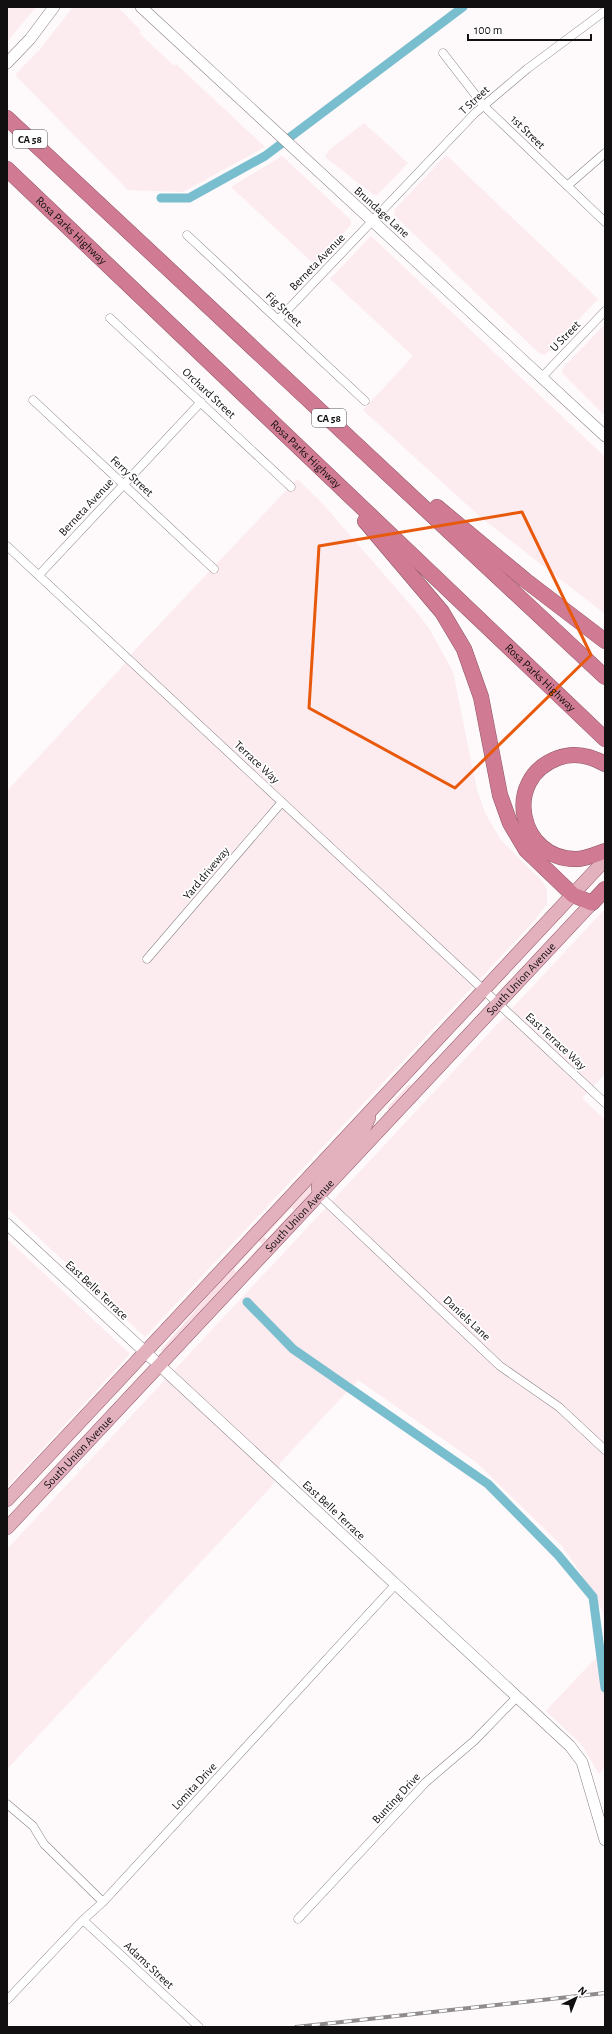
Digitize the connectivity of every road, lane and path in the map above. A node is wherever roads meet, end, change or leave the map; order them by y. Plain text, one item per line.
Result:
1 (54, 7) edge
2 (141, 7) edge
3 (605, 11) edge
4 (443, 53) dead end
5 (7, 63) edge
6 (484, 106) junction
7 (7, 118) edge
8 (605, 153) edge
9 (7, 169) edge
10 (567, 186) junction
11 (373, 221) junction
12 (605, 222) edge
13 (187, 236) dead end
14 (605, 311) edge
15 (110, 318) dead end
16 (278, 320) junction
17 (542, 377) junction
18 (33, 400) dead end
19 (364, 401) dead end
20 (201, 402) junction
21 (343, 432) junction
22 (605, 436) edge
23 (311, 458) junction
24 (124, 484) junction
25 (291, 487) dead end
26 (7, 546) edge
27 (214, 569) dead end
28 (38, 576) junction
29 (605, 641) edge
30 (605, 677) edge
31 (605, 739) edge
32 (605, 764) edge
33 (282, 802) junction
34 (605, 850) edge
35 (605, 860) edge
36 (605, 889) edge
37 (573, 895) junction
38 (592, 903) junction
39 (147, 959) dead end
40 (491, 997) junction
41 (605, 1103) edge
42 (371, 1111) junction
43 (319, 1195) junction
44 (7, 1224) edge
45 (145, 1352) junction
46 (159, 1366) junction
47 (605, 1450) edge
48 (7, 1500) edge
49 (7, 1528) edge
50 (395, 1585) junction
51 (516, 1698) junction
52 (7, 1804) edge
53 (605, 1840) edge
54 (103, 1902) junction
55 (298, 1919) dead end
56 (83, 1920) junction
57 (7, 2000) edge
58 (198, 2027) edge

1 - 5 street
2 - 11 street, Brundage Lane
3 - 6 street, T Street
4 - 6 street, 1st Street
6 - 10 street, 1st Street
6 - 11 street, T Street
7 - 21 highway, CA 58
8 - 10 street
9 - 23 highway, Rosa Parks Highway
10 - 12 street, 1st Street
11 - 16 street, Berneta Avenue
11 - 17 street, Brundage Lane
13 - 16 street, Fig Street
14 - 17 street, U Street
15 - 20 street, Orchard Street
16 - 19 street, Fig Street
17 - 22 street, Brundage Lane
18 - 24 street, Ferry Street
20 - 24 street, Berneta Avenue
20 - 25 street, Orchard Street
21 - 29 highway
21 - 30 highway, CA 58
23 - 31 highway, Rosa Parks Highway
23 - 37 highway
24 - 27 street, Ferry Street
24 - 28 street, Berneta Avenue
26 - 28 street, Terrace Way
28 - 33 street, Terrace Way
32 - 34 highway
33 - 39 street, Yard driveway
33 - 40 street, Terrace Way
35 - 37 main road, South Union Avenue
36 - 38 highway
37 - 38 highway
37 - 40 main road, South Union Avenue
38 - 40 main road, South Union Avenue
40 - 41 street, East Terrace Way
40 - 42 main road, South Union Avenue
40 - 43 main road, South Union Avenue
42 - 43 main road
42 - 45 main road, South Union Avenue
43 - 46 main road, South Union Avenue
43 - 47 street, Daniels Lane
44 - 45 street, East Belle Terrace
45 - 46 street, East Belle Terrace
45 - 48 main road, South Union Avenue
46 - 49 main road, South Union Avenue
46 - 50 street, East Belle Terrace
50 - 51 street, East Belle Terrace
50 - 54 street, Lomita Drive
51 - 53 street, East Belle Terrace
51 - 55 street, Bunting Drive
52 - 54 street
54 - 56 street, Lomita Drive
56 - 57 street, Lomita Drive
56 - 58 street, Adams Street

